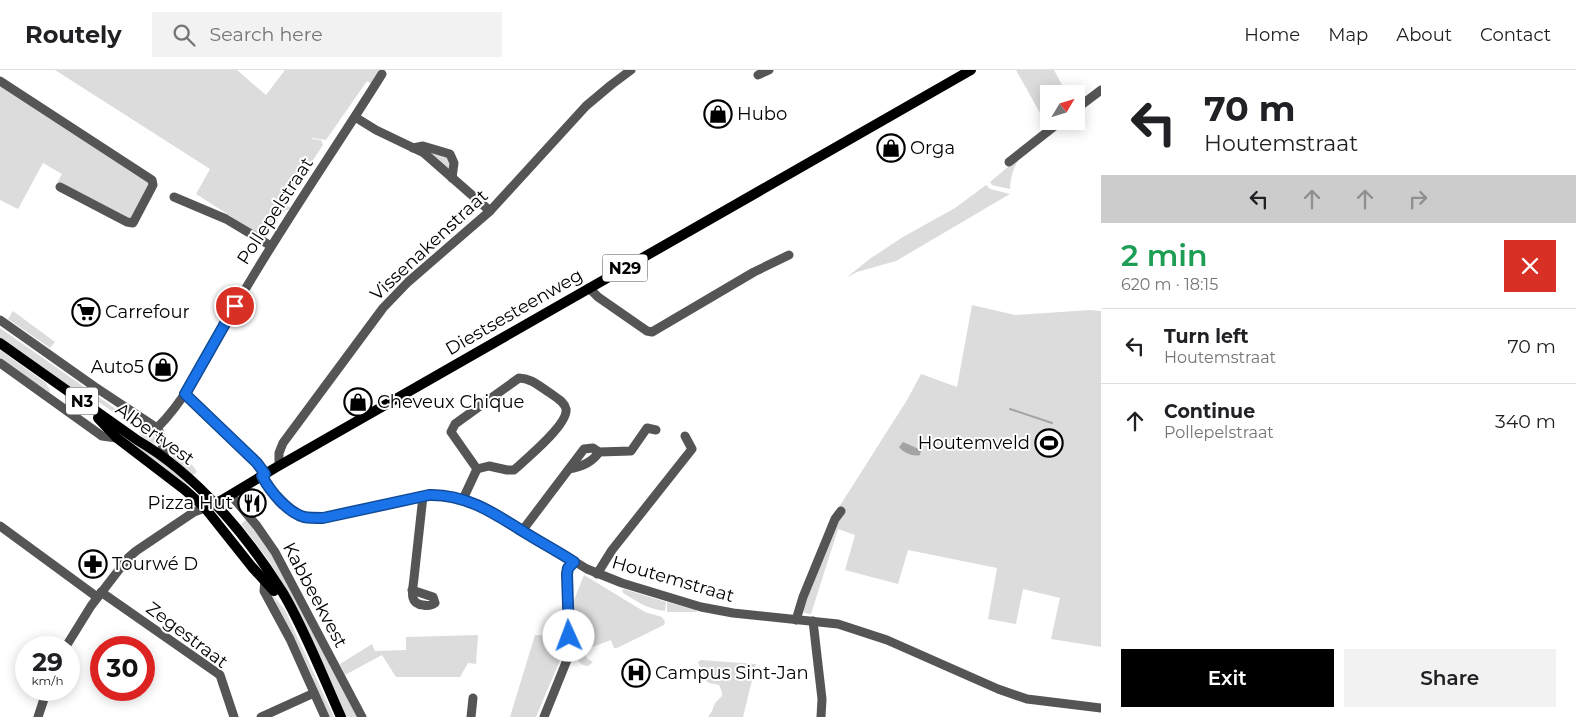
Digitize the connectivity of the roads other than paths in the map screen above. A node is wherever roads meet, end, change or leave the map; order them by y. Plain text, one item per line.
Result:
1 (631, 70) edge
2 (769, 70) edge
3 (970, 70) edge
4 (382, 74) dead end
5 (758, 76) dead end
6 (0, 81) edge
7 (1101, 90) edge
8 (1085, 102) edge
9 (355, 118) junction
10 (1049, 130) edge
11 (412, 148) junction
12 (1009, 162) dead end
13 (452, 178) junction
14 (60, 187) dead end
15 (174, 197) dead end
16 (490, 211) junction
17 (271, 246) junction
18 (788, 255) dead end
19 (588, 288) junction
20 (0, 320) edge
21 (0, 342) edge
22 (0, 348) edge
23 (0, 363) edge
24 (185, 394) junction
25 (656, 430) dead end
26 (159, 431) junction
27 (685, 436) dead end
28 (117, 438) junction
29 (599, 452) junction
30 (165, 459) junction
31 (279, 465) junction
32 (477, 469) junction
33 (569, 470) junction
34 (263, 475) junction
35 (231, 495) junction
36 (423, 496) junction
37 (463, 499) junction
38 (215, 504) junction
39 (205, 508) junction
40 (841, 510) dead end
41 (0, 526) edge
42 (522, 531) junction
43 (574, 562) junction
44 (597, 574) junction
45 (265, 580) junction
46 (412, 590) dead end
47 (99, 595) junction
48 (796, 620) junction
49 (813, 621) junction
50 (73, 636) edge
51 (314, 693) junction
52 (473, 698) dead end
53 (43, 701) edge
54 (1101, 708) edge
55 (38, 717) edge
56 (234, 717) edge
57 (261, 717) edge
58 (325, 717) edge
59 (336, 717) edge
60 (341, 717) edge
61 (362, 717) edge
62 (471, 717) edge
63 (544, 717) edge
64 (821, 717) edge

1 - 16 street, Vissenakenstraat
2 - 5 street
3 - 19 main road, Diestsesteenweg / N29
4 - 9 street, Pollepelstraat
6 - 14 street
7 - 8 street
9 - 11 street
9 - 17 street, Pollepelstraat
10 - 12 street
11 - 13 street
11 - 13 street
13 - 16 street
15 - 17 street
16 - 31 street, Vissenakenstraat
17 - 24 street, Pollepelstraat
18 - 19 street
19 - 31 main road, Diestsesteenweg / N29
20 - 26 street, Albertvest
21 - 30 main road, Albertvest / N3
22 - 28 main road, Albertvest / N3
23 - 28 street, Albertvest
24 - 26 street, Pollepelstraat
24 - 34 street
25 - 29 street
26 - 30 street
27 - 44 street
28 - 39 main road, Albertvest / N3
29 - 33 street
29 - 33 street
30 - 38 main road, Albertvest / N3
31 - 34 main road, Diestsesteenweg / N29
32 - 32 street
32 - 37 street
33 - 42 street
34 - 35 main road, Diestsesteenweg / N29
34 - 36 street, Houtemstraat
35 - 38 main road, Diestsesteenweg / N29
35 - 61 street, Kabbeekvest
36 - 37 street, Houtemstraat
36 - 46 street
37 - 42 street, Houtemstraat
38 - 39 main road, Diestsesteenweg / N29
38 - 60 main road, Kabbeekvest / N3
39 - 45 main road, Kabbeekvest / N3
39 - 47 street
40 - 48 street
41 - 47 street, Zegestraat
42 - 43 street, Houtemstraat
43 - 44 street, Houtemstraat
43 - 63 street
44 - 48 street, Houtemstraat
45 - 51 street, Kabbeekvest
45 - 59 main road, Kabbeekvest / N3
47 - 50 street
47 - 56 street, Zegestraat
48 - 49 street, Houtemstraat
49 - 54 street, Houtemstraat
49 - 64 street
51 - 57 street
51 - 58 street, Kabbeekvest
52 - 62 street
53 - 55 street

